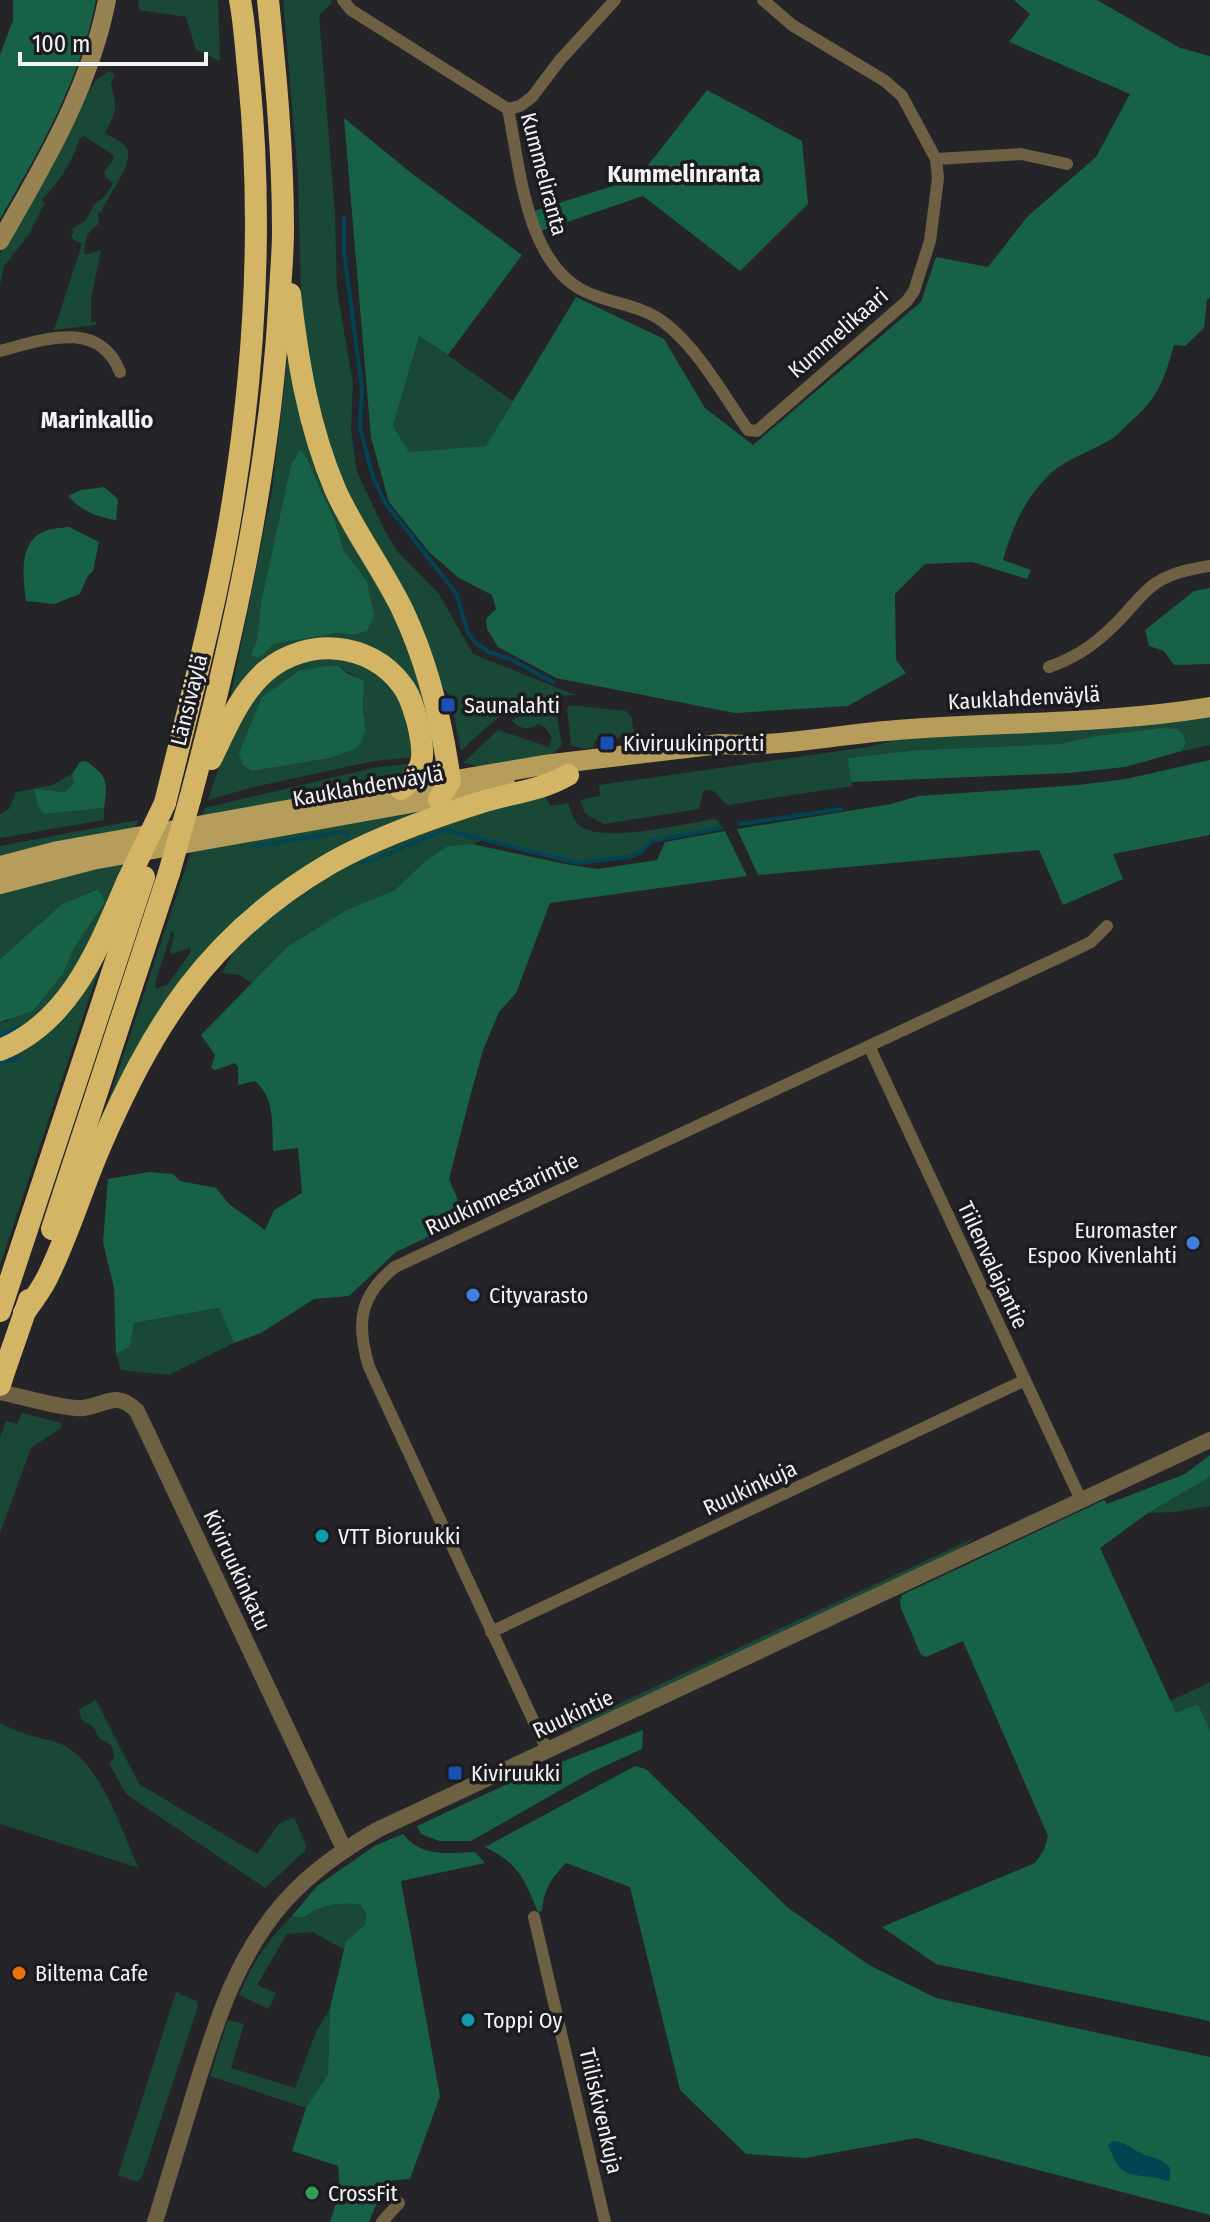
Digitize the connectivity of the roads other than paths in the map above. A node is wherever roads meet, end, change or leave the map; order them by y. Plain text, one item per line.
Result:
1 (107, 0) edge
2 (240, 0) edge
3 (268, 0) edge
4 (343, 0) edge
5 (615, 0) edge
6 (763, 0) edge
7 (508, 109) junction
8 (936, 159) junction
9 (1067, 164) dead end
10 (283, 233) junction
11 (0, 241) edge
12 (0, 351) edge
13 (120, 372) dead end
14 (757, 431) joint
15 (1210, 566) edge
16 (1049, 667) dead end
17 (1210, 707) edge
18 (551, 776) junction
19 (401, 789) junction
20 (444, 790) junction
21 (190, 799) junction
22 (0, 866) edge
23 (136, 879) junction
24 (0, 884) edge
25 (1107, 926) dead end
26 (869, 1046) junction
27 (0, 1050) edge
28 (0, 1311) edge
29 (24, 1313) junction
30 (1025, 1380) junction
31 (1, 1385) edge
32 (1210, 1440) edge
33 (1081, 1500) junction
34 (491, 1632) junction
35 (547, 1750) junction
36 (344, 1849) junction
37 (534, 1917) dead end
38 (399, 2203) dead end
39 (155, 2222) edge
40 (382, 2222) edge
41 (605, 2222) edge

1 - 11 main road
2 - 23 highway, Länsiväylä, bridge
3 - 10 highway, Länsiväylä
4 - 7 street, Kummeliranta
5 - 7 street
6 - 8 street, Kummelikaari
7 - 14 street, Kummeliranta
8 - 9 street
8 - 14 street, Kummelikaari
10 - 20 highway
10 - 21 highway, Länsiväylä
12 - 13 street
15 - 16 street
17 - 18 main road, Kauklahdenväylä
18 - 20 main road, Kauklahdenväylä
18 - 29 highway
19 - 20 main road, Kauklahdenväylä
19 - 21 highway
19 - 22 main road, Kauklahdenväylä
20 - 24 main road, Kauklahdenväylä
21 - 29 highway, Länsiväylä, bridge
23 - 27 highway
23 - 28 highway
25 - 26 street, Ruukinmestarintie
26 - 30 street, Tiilenvalajantie
26 - 34 street, Ruukinmestarintie
29 - 31 highway, Länsiväylä
30 - 33 street, Tiilenvalajantie
30 - 34 street, Ruukinkuja
31 - 36 street, Kiviruukinkatu
32 - 33 street, Ruukintie
33 - 35 street, Ruukintie
34 - 35 street, Ruukinmestarintie
35 - 36 street, Ruukintie
36 - 39 street, Ruukintie
37 - 41 street, Tiiliskivenkuja
38 - 40 street

